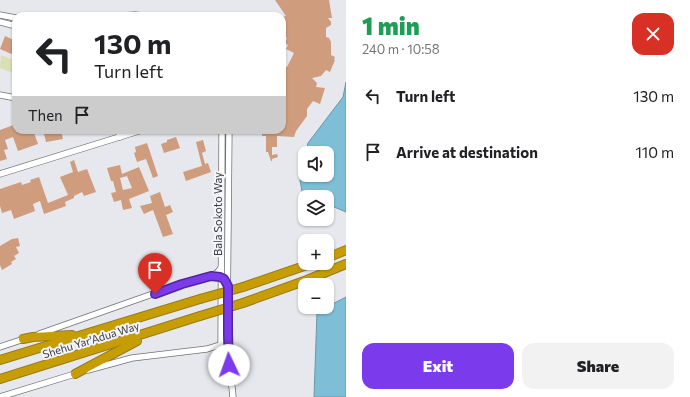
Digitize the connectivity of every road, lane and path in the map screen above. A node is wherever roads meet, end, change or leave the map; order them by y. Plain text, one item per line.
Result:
1 (0, 15) edge
2 (12, 17) edge
3 (0, 22) edge
4 (12, 25) edge
5 (0, 95) edge
6 (12, 97) edge
7 (119, 134) edge
8 (129, 134) edge
9 (222, 134) edge
10 (229, 134) edge
11 (120, 137) junction
12 (0, 174) edge
13 (346, 250) edge
14 (334, 255) edge
15 (346, 264) edge
16 (221, 267) junction
17 (298, 268) edge
18 (211, 276) junction
19 (220, 277) junction
20 (228, 286) junction
21 (118, 324) junction
22 (175, 325) junction
23 (228, 334) junction
24 (23, 339) junction
25 (221, 345) junction
26 (0, 347) edge
27 (207, 349) junction
28 (221, 358) junction
29 (0, 360) edge
30 (226, 368) junction
31 (75, 374) junction
32 (0, 379) edge
33 (0, 397) edge
34 (233, 397) edge

1 - 2 street
3 - 4 street
5 - 6 street
7 - 11 street
8 - 11 street
9 - 16 street, Bala Sokoto Way
10 - 20 street, Bala Sokoto Way
11 - 12 street
13 - 14 highway
15 - 22 highway, Shehu Yar'Adua Way, bridge
16 - 18 street
16 - 19 street, Bala Sokoto Way
17 - 21 highway, Shehu Yar'Adua Way, bridge
18 - 19 street
18 - 24 street
19 - 20 street
19 - 25 street, Bala Sokoto Way
20 - 23 street, Bala Sokoto Way
21 - 24 highway
21 - 29 highway, Shehu Yar'Adua Way
22 - 31 highway
22 - 32 highway, Shehu Yar'Adua Way
23 - 25 street
23 - 30 street, Bala Sokoto Way
24 - 26 street
25 - 27 street
25 - 28 street, Bala Sokoto Way
27 - 28 street
27 - 31 street
28 - 30 street, Bala Sokoto Way
30 - 34 street
31 - 33 street

